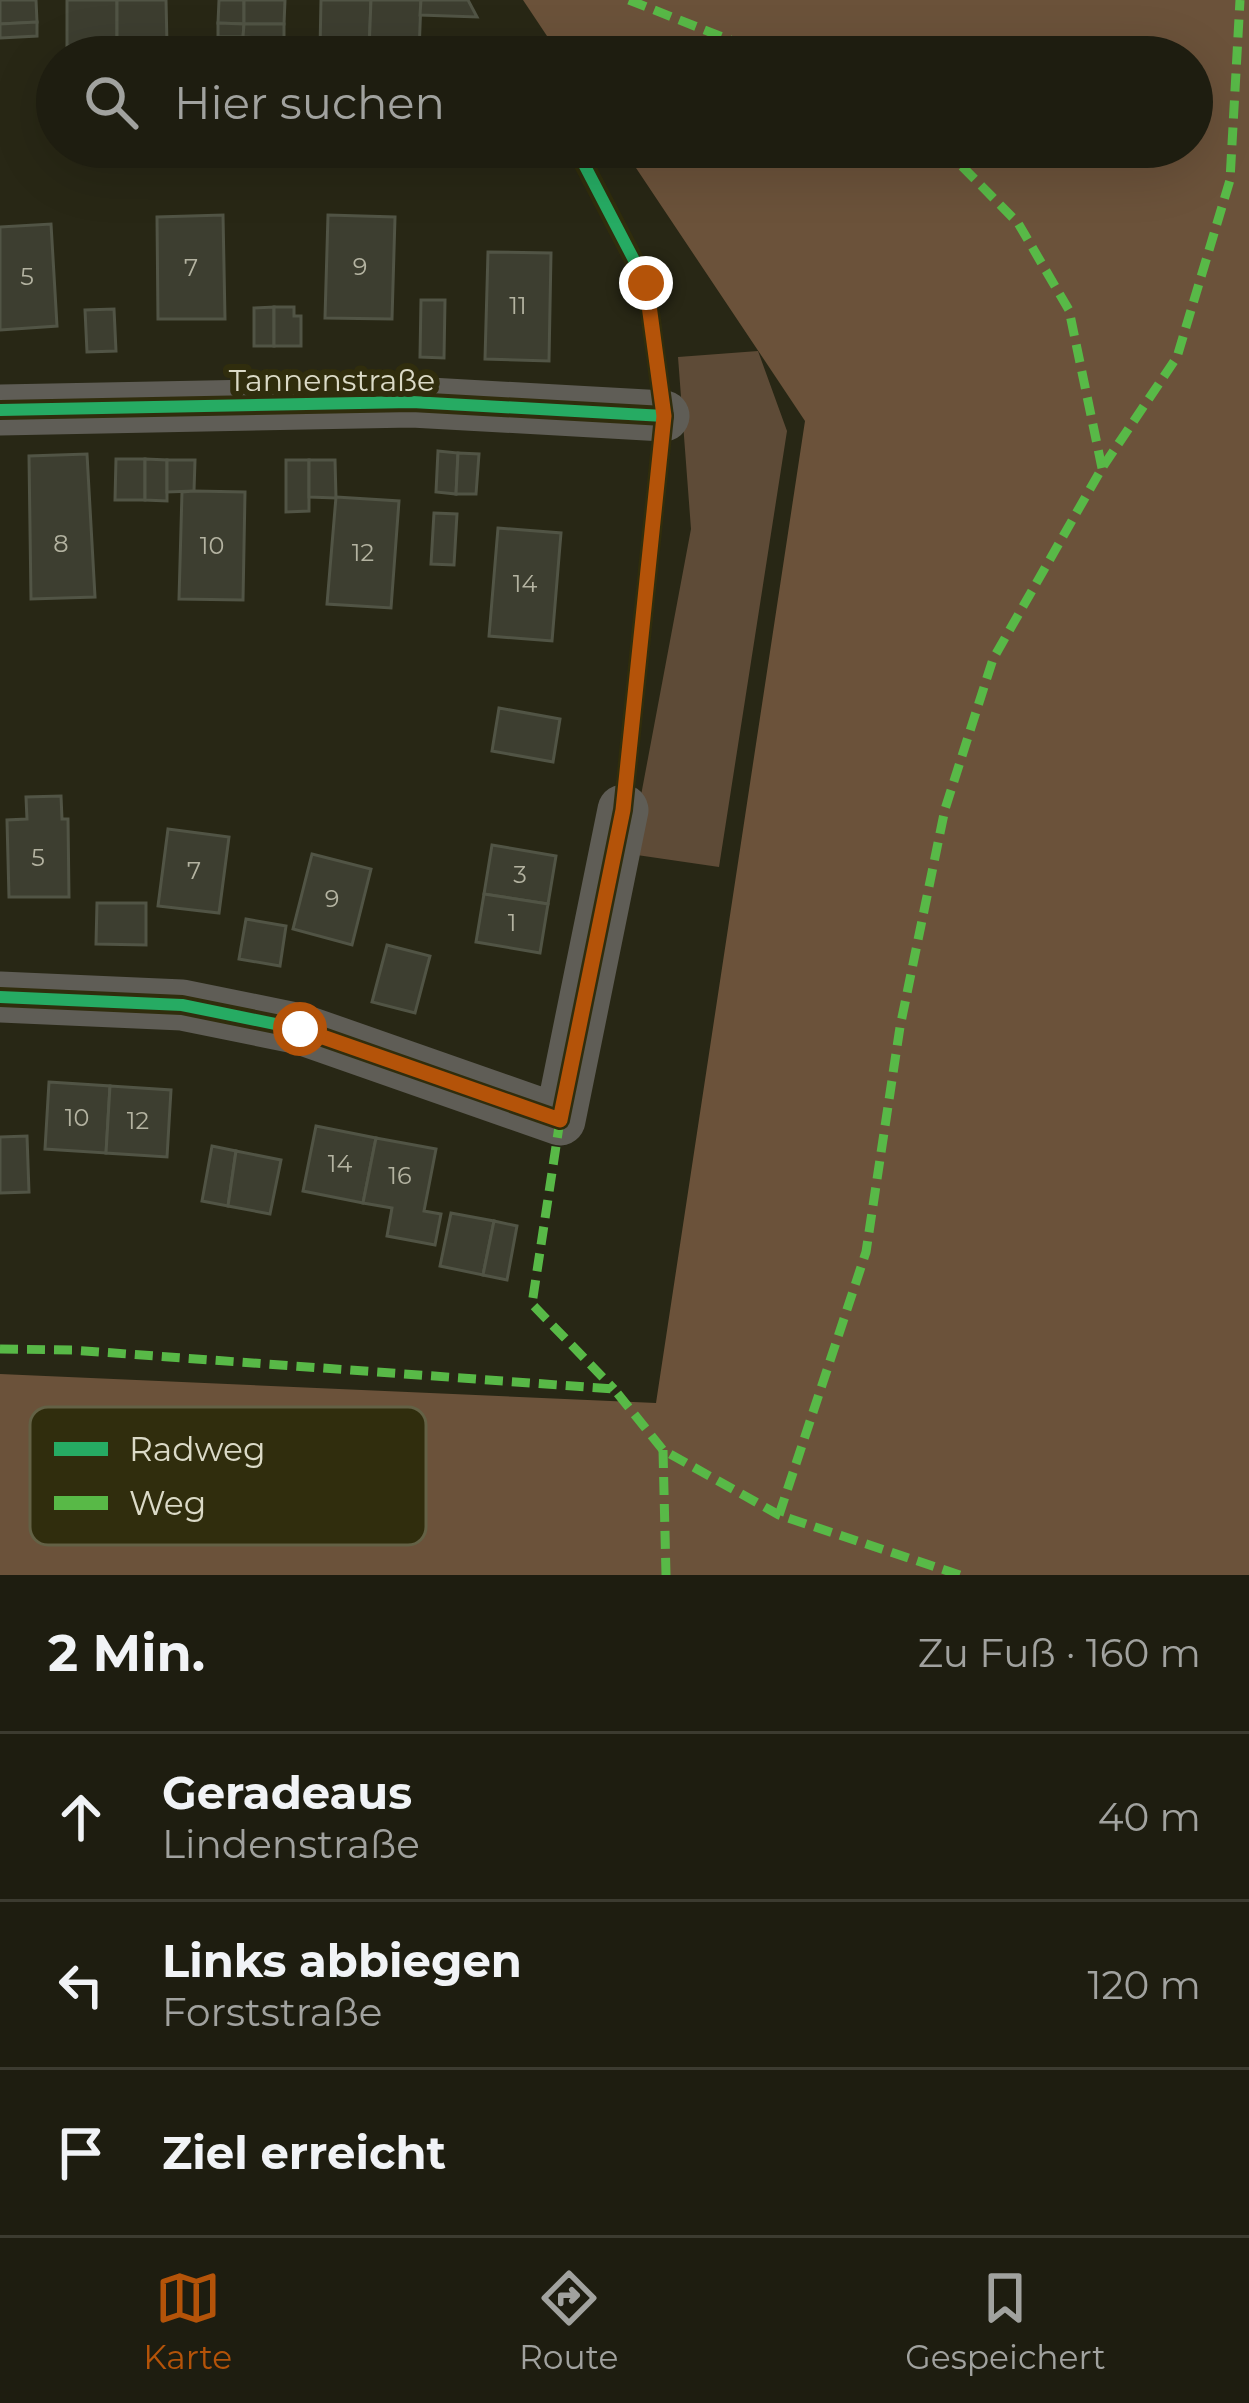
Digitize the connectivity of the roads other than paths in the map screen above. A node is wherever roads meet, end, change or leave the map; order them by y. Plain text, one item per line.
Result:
1 (0, 410) edge
2 (664, 416) dead end
3 (623, 810) dead end
4 (0, 997) edge

1 - 2 street, Tannenstraße
3 - 4 street

